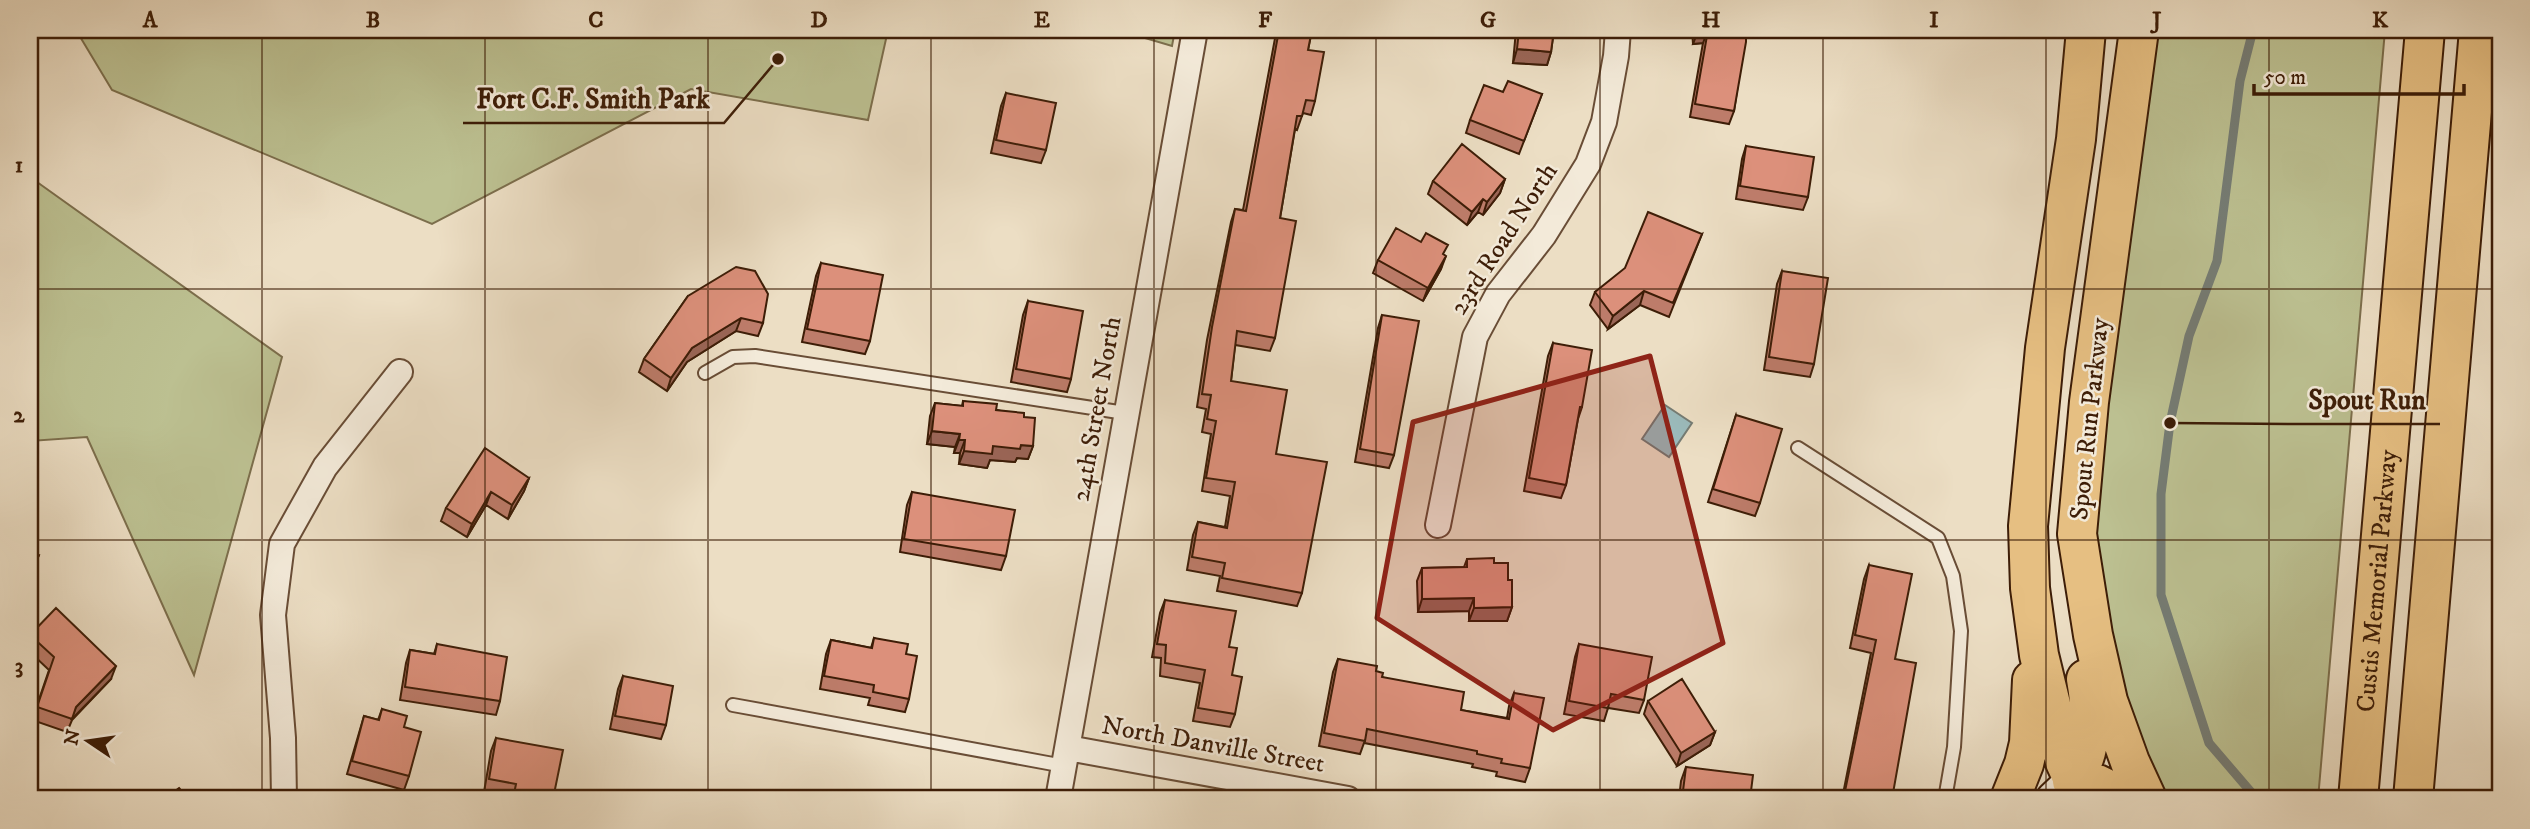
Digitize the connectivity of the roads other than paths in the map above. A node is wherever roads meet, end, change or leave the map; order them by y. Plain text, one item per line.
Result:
1 (1195, 30) edge
2 (1618, 30) edge
3 (2086, 30) edge
4 (2139, 30) edge
5 (2425, 30) edge
6 (2479, 30) edge
7 (400, 372) dead end
8 (705, 373) dead end
9 (1125, 413) junction
10 (1798, 448) dead end
11 (1438, 525) dead end
12 (2077, 534) junction
13 (2034, 622) junction
14 (733, 705) dead end
15 (1066, 757) junction
16 (2069, 793) edge
17 (284, 799) edge
18 (1058, 799) edge
19 (1348, 799) edge
20 (1945, 799) edge
21 (2010, 799) edge
22 (2118, 799) edge
23 (2147, 799) edge
24 (2358, 799) edge
25 (2413, 799) edge

1 - 9 street, 24th Street North
2 - 11 street, 23rd Road North
3 - 13 main road, Spout Run Parkway
4 - 12 main road, Spout Run Parkway
5 - 24 main road, Custis Memorial Parkway
6 - 25 main road, Custis Memorial Parkway
7 - 17 street
8 - 9 lane
9 - 15 street, 24th Street North
10 - 20 lane
12 - 16 main road
12 - 23 main road, Spout Run Parkway
13 - 16 main road, Spout Run Parkway
13 - 21 main road
14 - 15 lane
15 - 18 street, 24th Street North
15 - 19 street, North Danville Street
16 - 22 main road

